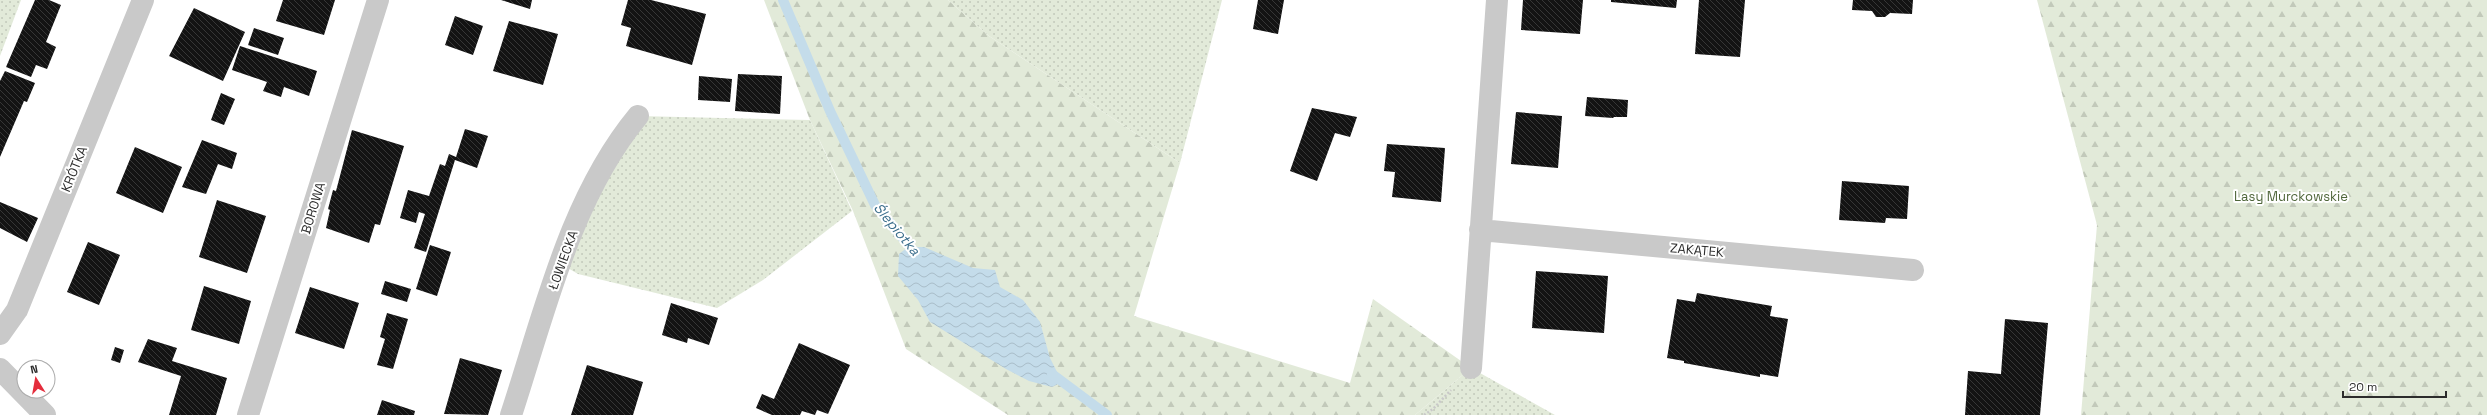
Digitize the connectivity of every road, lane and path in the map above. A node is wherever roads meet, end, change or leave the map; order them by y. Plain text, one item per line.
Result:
1 (143, 0) edge
2 (378, 0) edge
3 (1497, 0) edge
4 (638, 116) dead end
5 (1480, 230) junction
6 (1913, 270) dead end
7 (0, 334) edge
8 (1471, 368) joint
9 (0, 369) edge
10 (45, 415) edge
11 (248, 415) edge
12 (511, 415) edge
13 (1424, 415) edge

1 - 7 street, KRÓTKA
2 - 11 street, BOROWA
3 - 5 street
4 - 12 street, ŁOWIECKA
5 - 6 street, ZAKĄTEK
5 - 8 street
8 - 13 path
9 - 10 street

